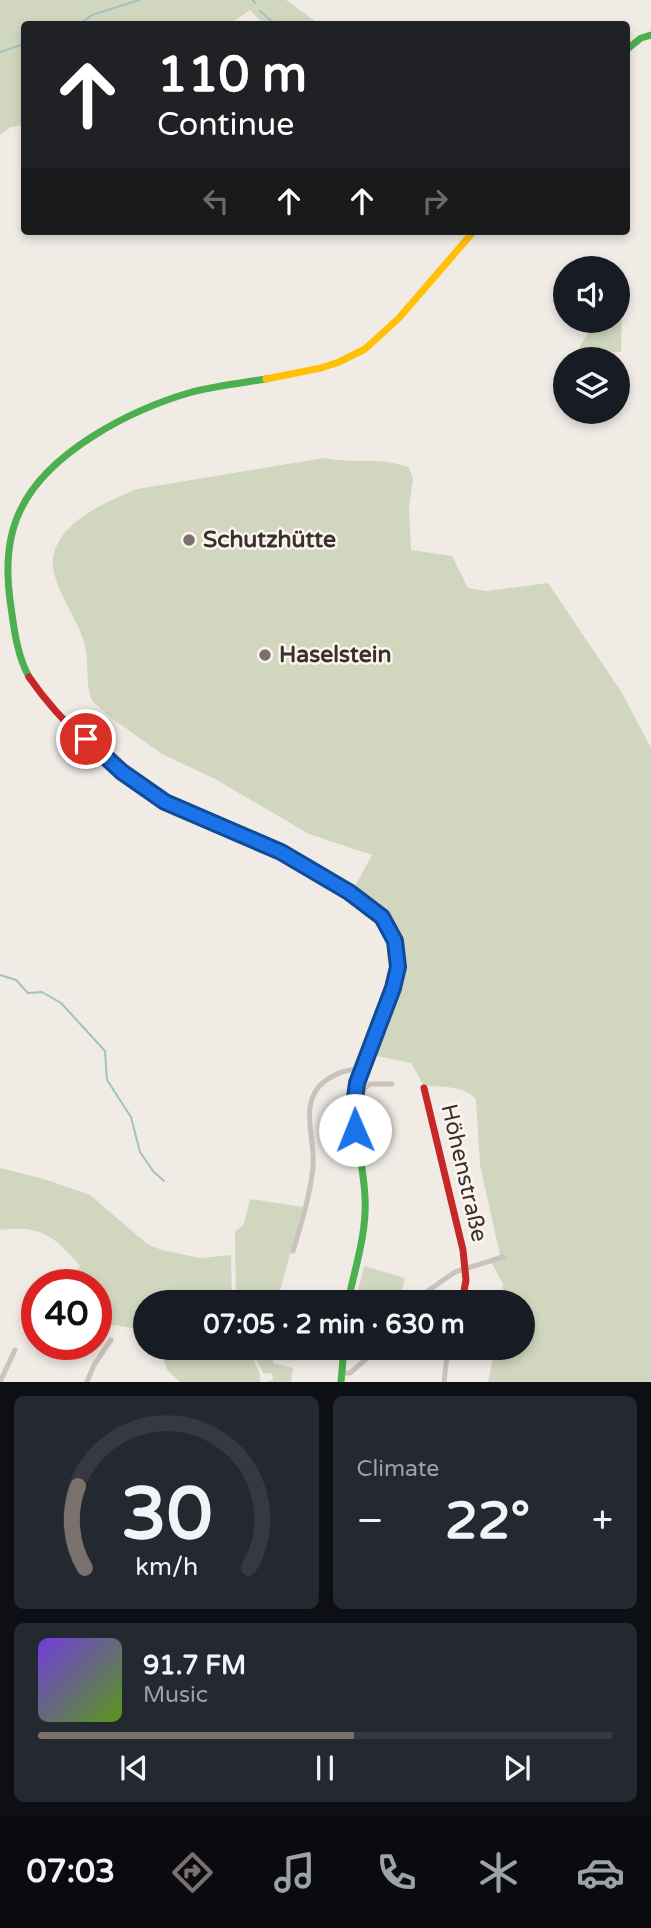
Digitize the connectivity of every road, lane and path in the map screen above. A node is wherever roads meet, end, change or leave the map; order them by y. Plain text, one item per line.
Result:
1 (651, 35) edge
2 (630, 47) edge
3 (471, 235) edge
4 (360, 1069) junction
5 (392, 1084) dead end
6 (424, 1088) dead end
7 (354, 1105) junction
8 (293, 1251) dead end
9 (503, 1257) dead end
10 (465, 1268) junction
11 (351, 1290) edge
12 (428, 1290) edge
13 (463, 1290) edge
14 (15, 1350) dead end
15 (97, 1360) edge
16 (343, 1360) edge
17 (365, 1360) edge
18 (447, 1360) edge
19 (342, 1373) junction
20 (0, 1381) edge
21 (87, 1382) edge
22 (341, 1382) edge
23 (444, 1382) edge

1 - 2 street
3 - 4 street
4 - 7 street
4 - 8 street
5 - 7 street
6 - 10 street, Höhenstraße
7 - 11 street
9 - 10 street
10 - 12 street
10 - 13 street, Höhenstraße
14 - 20 street
15 - 21 street
16 - 19 street
17 - 19 street
18 - 23 street
19 - 22 street

